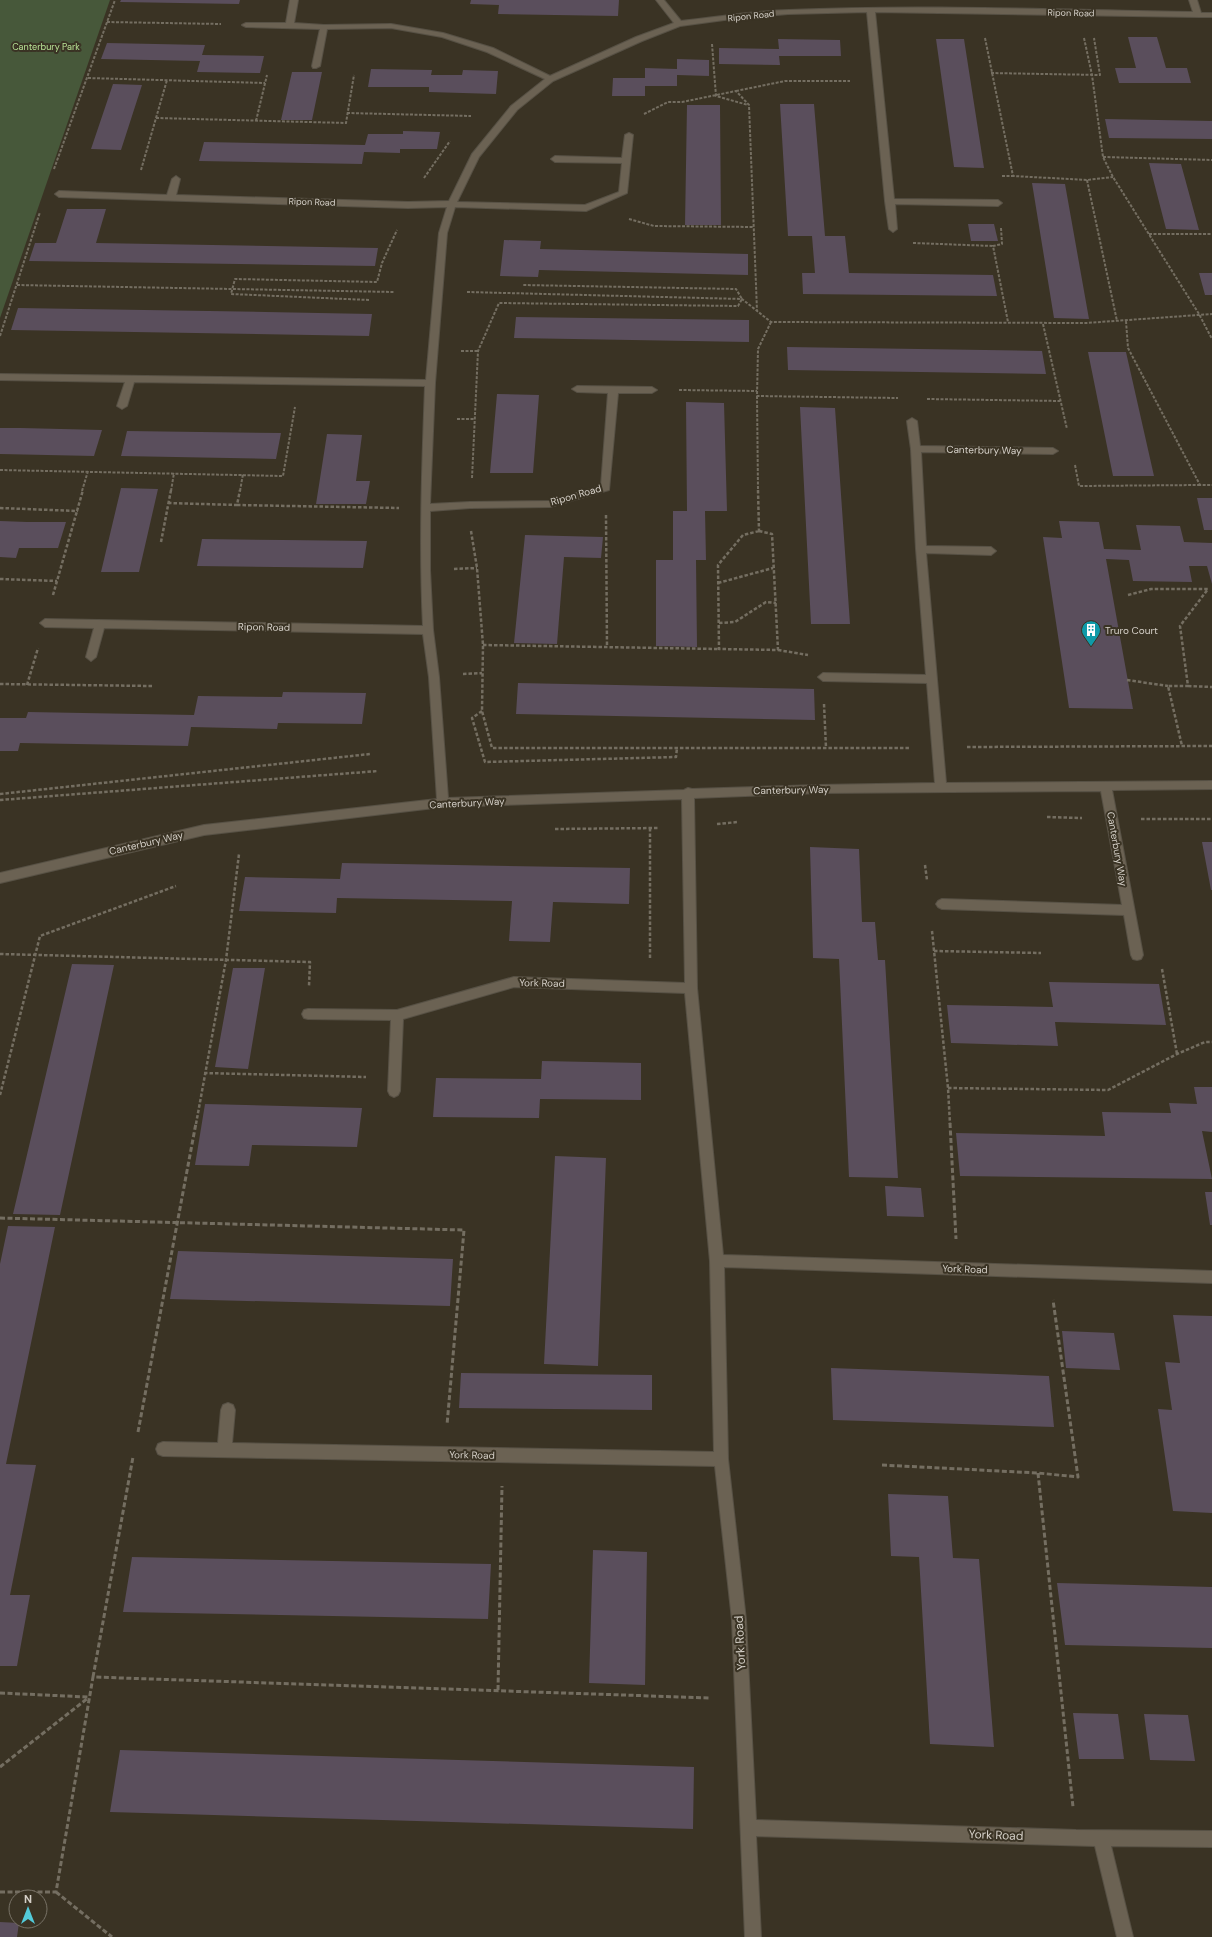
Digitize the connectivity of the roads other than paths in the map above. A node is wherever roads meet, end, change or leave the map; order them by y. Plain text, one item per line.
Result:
1 (294, 0) edge
2 (660, 0) edge
3 (944, 0) edge
4 (1193, 0) edge
5 (871, 10) junction
6 (945, 11) junction
7 (1198, 15) junction
8 (1212, 15) edge
9 (246, 24) road end
10 (679, 24) junction
11 (290, 25) junction
12 (324, 27) junction
13 (316, 66) dead end
14 (550, 79) junction
15 (629, 135) road end
16 (555, 159) dead end
17 (626, 161) junction
18 (176, 180) dead end
19 (59, 194) dead end
20 (172, 197) junction
21 (889, 201) junction
22 (998, 203) road end
23 (452, 204) junction
24 (893, 229) road end
25 (4, 377) edge
26 (130, 380) junction
27 (430, 383) junction
28 (577, 389) dead end
29 (613, 390) junction
30 (652, 390) road end
31 (122, 406) dead end
32 (912, 421) dead end
33 (916, 449) junction
34 (1053, 451) dead end
35 (425, 508) junction
36 (921, 549) junction
37 (992, 551) dead end
38 (45, 623) dead end
39 (100, 624) junction
40 (428, 630) junction
41 (91, 657) dead end
42 (823, 677) dead end
43 (931, 679) junction
44 (1212, 785) edge
45 (1106, 787) junction
46 (941, 788) junction
47 (688, 792) junction
48 (443, 803) junction
49 (0, 878) edge
50 (942, 904) dead end
51 (1128, 910) junction
52 (1137, 955) road end
53 (691, 988) junction
54 (308, 1014) road end
55 (397, 1015) junction
56 (394, 1091) dead end
57 (717, 1261) junction
58 (1212, 1277) edge
59 (228, 1410) dead end
60 (163, 1449) dead end
61 (224, 1450) junction
62 (721, 1459) junction
63 (748, 1828) junction
64 (1101, 1838) junction
65 (1212, 1839) edge
66 (753, 1937) edge
67 (1125, 1937) edge

1 - 11 street
2 - 10 street
3 - 6 street
4 - 7 street
5 - 6 street, Ripon Road
5 - 10 street, Ripon Road
5 - 21 street
6 - 7 street, Ripon Road
7 - 8 street, Ripon Road
9 - 11 street
10 - 14 street, Ripon Road
11 - 12 street
12 - 13 street
12 - 14 street
14 - 23 street, Ripon Road
15 - 17 street, Ripon Road
16 - 17 street
17 - 23 street, Ripon Road
18 - 20 street
19 - 20 street, Ripon Road
20 - 23 street, Ripon Road
21 - 22 street
21 - 24 street
23 - 27 street, Ripon Road
25 - 26 street
26 - 27 street
26 - 31 street
27 - 35 street, Ripon Road
28 - 29 street
29 - 30 street
29 - 35 street, Ripon Road
32 - 33 street
33 - 34 street, Canterbury Way
33 - 36 street
35 - 40 street, Ripon Road
36 - 37 street
36 - 43 street
38 - 39 street, Ripon Road
39 - 40 street, Ripon Road
39 - 41 street
40 - 48 street, Ripon Road
42 - 43 street
43 - 46 street
44 - 45 street, Canterbury Way
45 - 46 street, Canterbury Way
45 - 51 street, Canterbury Way
46 - 47 street, Canterbury Way
47 - 48 street, Canterbury Way
47 - 53 street, York Road
48 - 49 street, Canterbury Way
50 - 51 street
51 - 52 street, Canterbury Way
53 - 55 street, York Road
53 - 57 street, York Road
54 - 55 street, York Road
55 - 56 street
57 - 58 street, York Road
57 - 62 street, York Road
59 - 61 street
60 - 61 street, York Road
61 - 62 street, York Road
62 - 63 street, York Road
63 - 64 street, York Road
63 - 66 street, York Road
64 - 65 street, York Road
64 - 67 street

